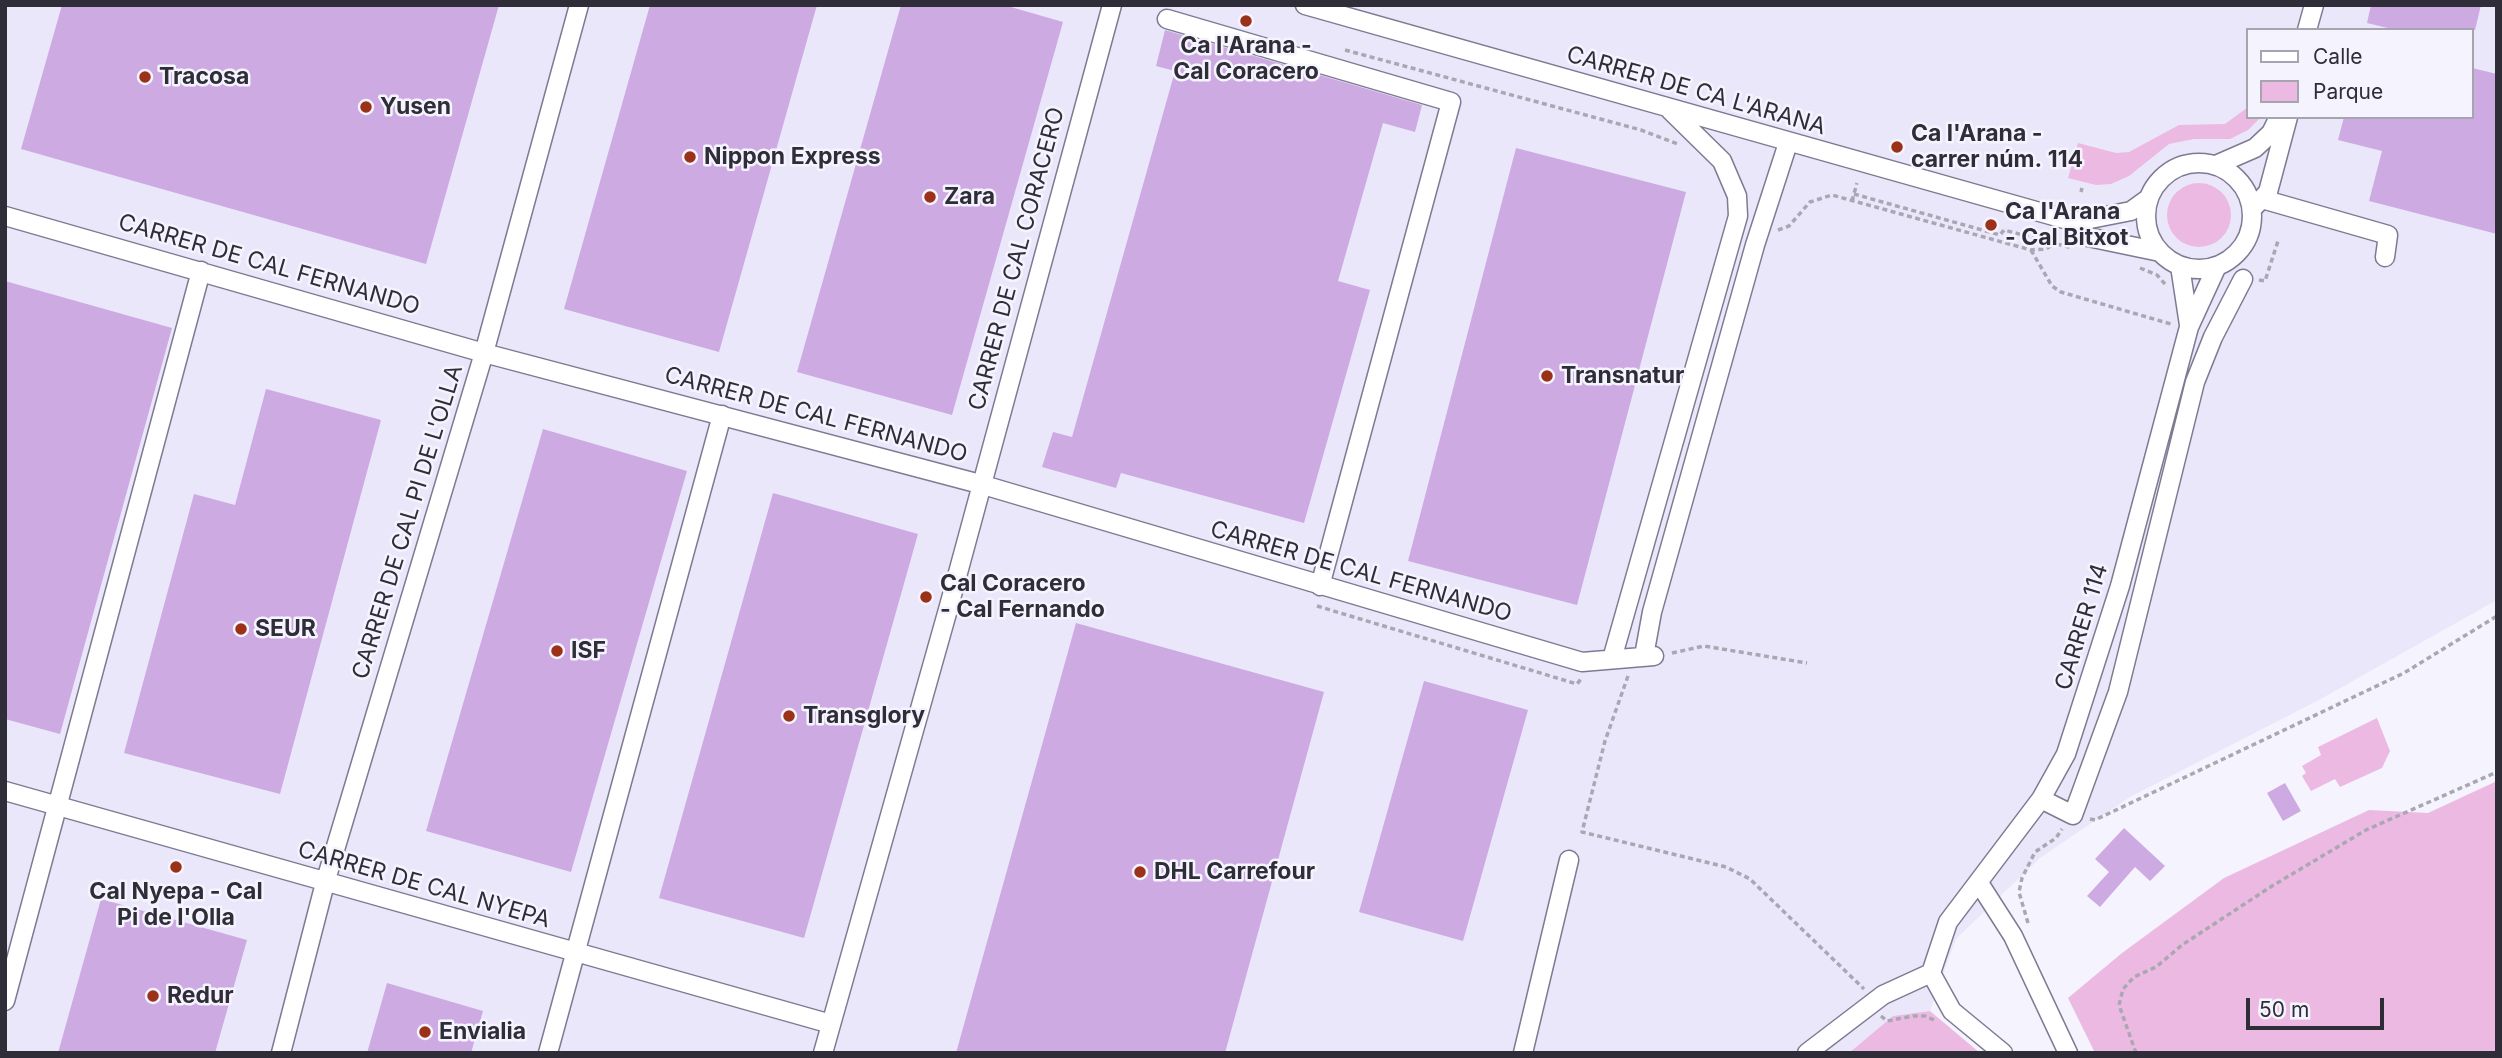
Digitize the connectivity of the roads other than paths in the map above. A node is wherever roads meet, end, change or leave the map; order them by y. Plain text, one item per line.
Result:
1 (579, 5) edge
2 (1112, 5) edge
3 (1305, 5) edge
4 (2314, 5) edge
5 (1167, 19) dead end
6 (2308, 28) edge
7 (1669, 109) junction
8 (2278, 119) edge
9 (2287, 119) edge
10 (1780, 141) junction
11 (2216, 165) junction
12 (2149, 198) junction
13 (2257, 204) junction
14 (5, 216) edge
15 (2075, 222) junction
16 (2160, 252) junction
17 (2385, 257) dead end
18 (2180, 266) junction
19 (2217, 266) junction
20 (201, 271) junction
21 (2244, 279) road end
22 (2189, 327) junction
23 (484, 353) junction
24 (722, 415) junction
25 (980, 484) junction
26 (1320, 586) junction
27 (1612, 659) junction
28 (5, 791) edge
29 (2040, 799) junction
30 (59, 806) junction
31 (1569, 860) dead end
32 (325, 883) junction
33 (1979, 883) junction
34 (576, 953) junction
35 (1931, 973) junction
36 (5, 1001) edge
37 (831, 1024) junction
38 (281, 1053) edge
39 (548, 1053) edge
40 (823, 1053) edge
41 (1523, 1053) edge
42 (1807, 1053) edge
43 (2003, 1053) edge
44 (2068, 1053) edge

1 - 23 street, CARRER DE CAL PI DE L'OLLA
2 - 25 street, CARRER DE CAL CORACERO
3 - 7 street, CARRER DE CA L'ARANA
4 - 6 street
5 - 26 street
7 - 10 street, CARRER DE CA L'ARANA
7 - 27 street
8 - 11 street
9 - 13 street
10 - 15 street, CARRER DE CA L'ARANA
10 - 27 street, CARRER DE CAL FERNANDO
11 - 12 street
11 - 13 street
12 - 15 street, CARRER DE CA L'ARANA
12 - 16 street
13 - 17 street
13 - 19 street
14 - 20 street, CARRER DE CAL FERNANDO
15 - 16 street, CARRER DE CA L'ARANA
16 - 18 street
18 - 19 street
18 - 22 street
19 - 22 street, CARRER 114
20 - 23 street, CARRER DE CAL FERNANDO
20 - 30 street
21 - 29 street
22 - 29 street, CARRER 114
23 - 24 street, CARRER DE CAL FERNANDO
23 - 32 street, CARRER DE CAL PI DE L'OLLA
24 - 25 street, CARRER DE CAL FERNANDO
24 - 34 street
25 - 26 street, CARRER DE CAL FERNANDO
25 - 37 street, CARRER DE CAL CORACERO
26 - 27 street, CARRER DE CAL FERNANDO
28 - 30 street, CARRER DE CAL NYEPA
29 - 33 street, CARRER 114
30 - 32 street, CARRER DE CAL NYEPA
30 - 36 street
31 - 41 street
32 - 34 street, CARRER DE CAL NYEPA
32 - 38 street, CARRER DE CAL PI DE L'OLLA
33 - 35 street, CARRER 114
33 - 44 street
34 - 37 street, CARRER DE CAL NYEPA
34 - 39 street
35 - 42 street
35 - 43 street
37 - 40 street, CARRER DE CAL CORACERO

